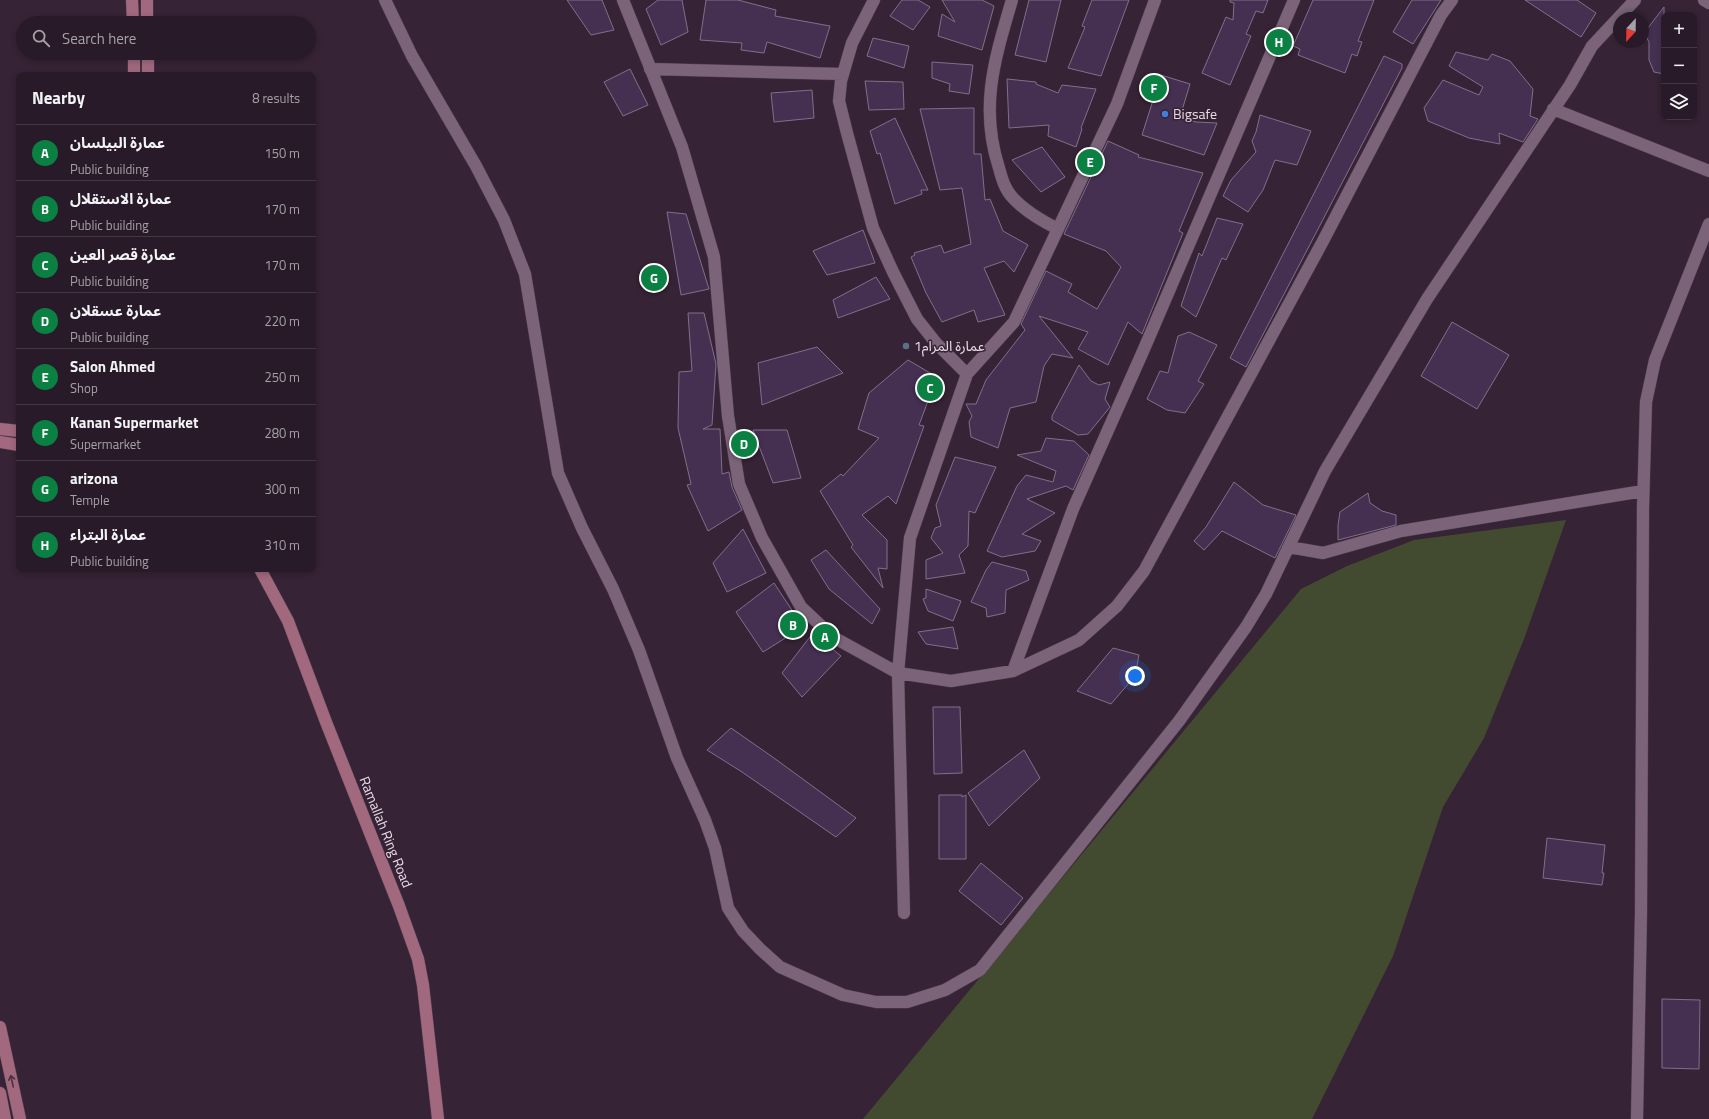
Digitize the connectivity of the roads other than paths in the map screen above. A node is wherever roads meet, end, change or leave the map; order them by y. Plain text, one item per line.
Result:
1 (132, 0) edge
2 (147, 0) edge
3 (385, 0) edge
4 (623, 0) edge
5 (874, 0) edge
6 (1012, 0) edge
7 (1155, 0) edge
8 (1294, 0) edge
9 (1452, 0) edge
10 (1635, 0) edge
11 (1704, 0) edge
12 (1709, 3) edge
13 (133, 16) edge
14 (147, 16) edge
15 (134, 60) edge
16 (148, 60) edge
17 (650, 69) junction
18 (134, 72) edge
19 (148, 72) edge
20 (843, 74) junction
21 (1553, 109) junction
22 (1709, 172) edge
23 (1709, 224) edge
24 (1058, 230) junction
25 (967, 374) junction
26 (0, 429) edge
27 (16, 432) edge
28 (0, 442) edge
29 (16, 445) edge
30 (1643, 491) junction
31 (1289, 547) junction
32 (262, 572) edge
33 (1014, 671) junction
34 (898, 673) junction
35 (904, 913) dead end
36 (0, 1027) edge
37 (0, 1093) edge
38 (5, 1119) edge
39 (20, 1119) edge
40 (438, 1119) edge
41 (1637, 1119) edge

1 - 13 street
2 - 14 street
3 - 31 street
4 - 17 street
5 - 20 street
6 - 24 street
7 - 24 street
8 - 33 street
9 - 33 street
10 - 21 street
11 - 12 street
15 - 18 street
16 - 19 street
17 - 20 street
17 - 34 street
20 - 25 street
21 - 22 street
21 - 31 street
23 - 30 street
24 - 25 street
25 - 34 street
26 - 27 street
28 - 29 street
30 - 31 street
30 - 41 street
32 - 40 street, Ramallah Ring Road
33 - 34 street
34 - 35 street
39 -> 36 street
37 - 38 street

